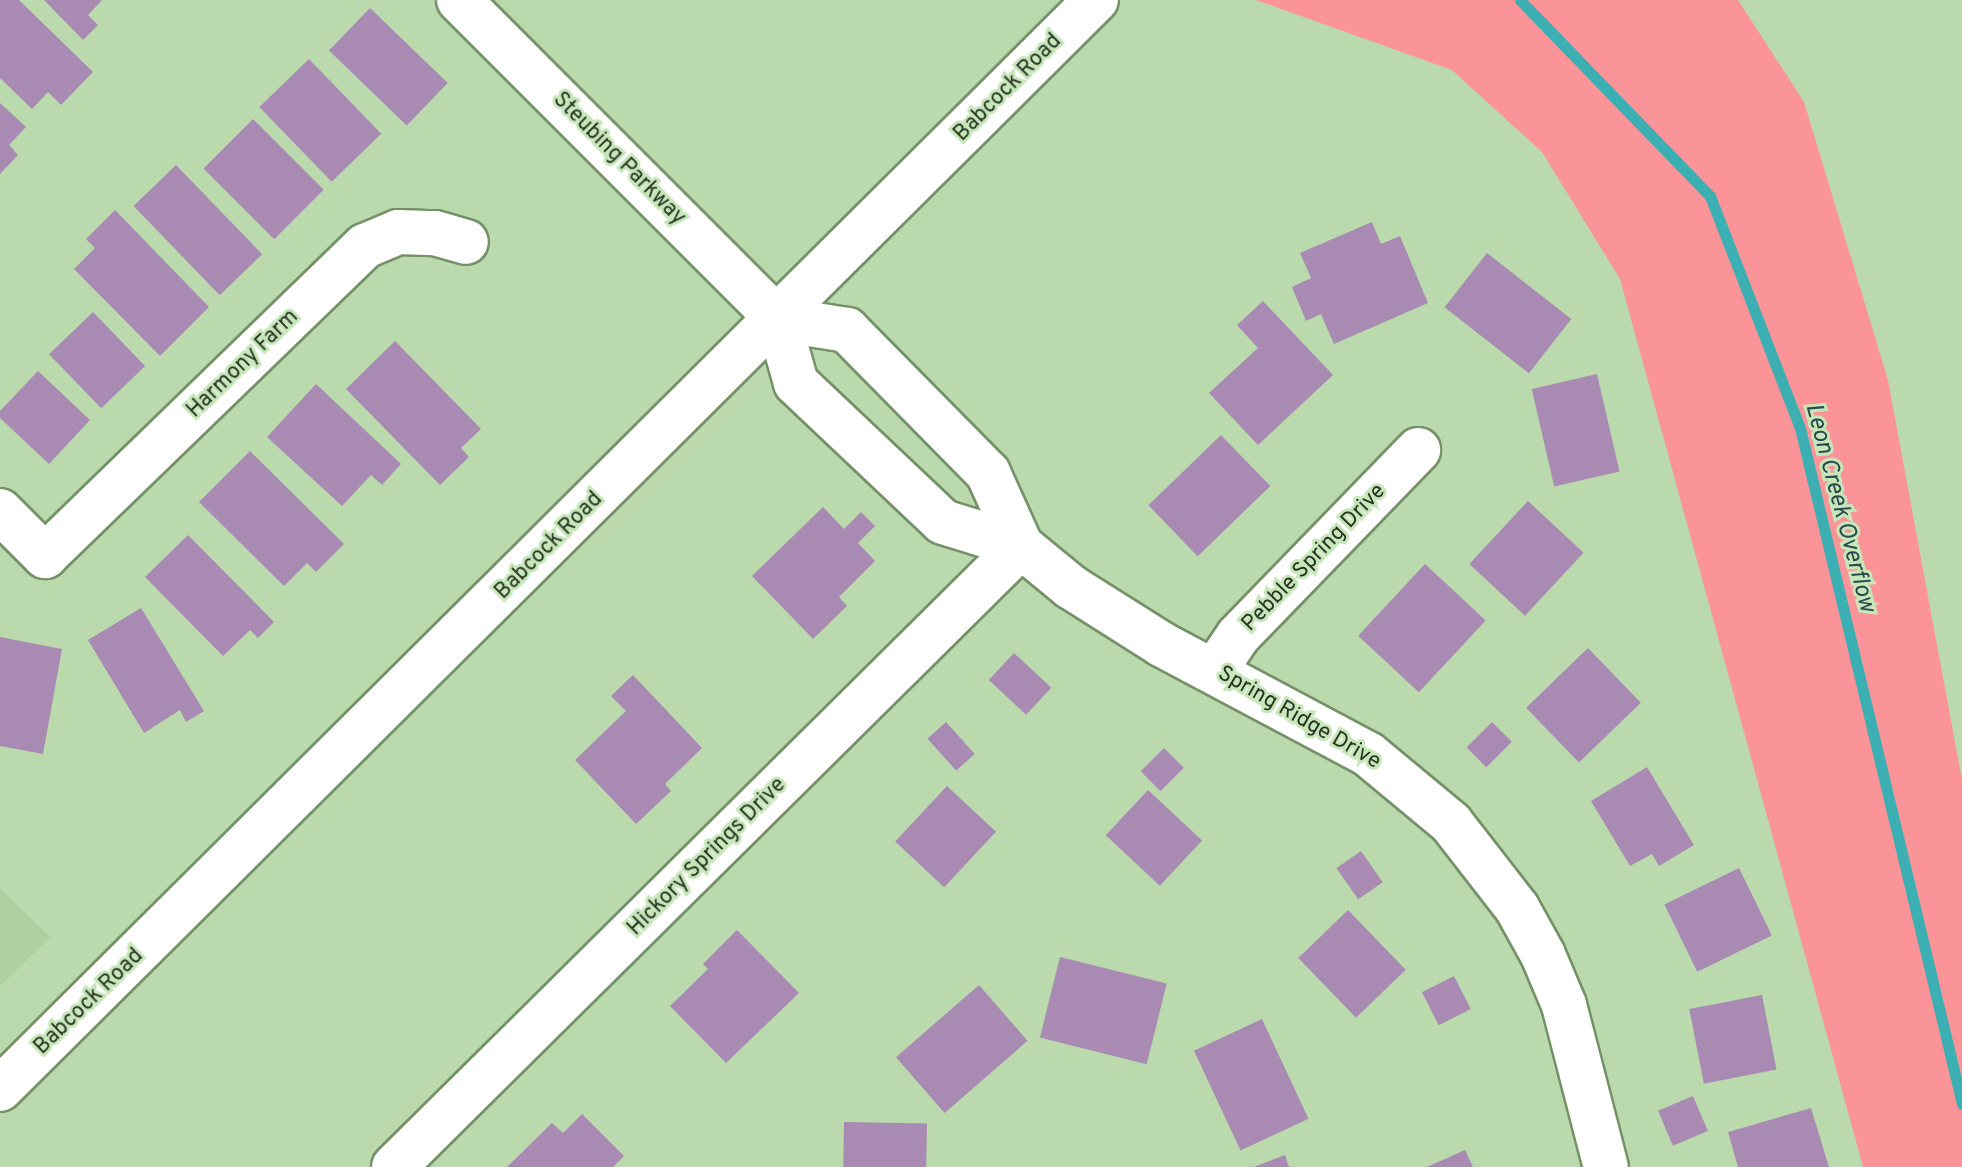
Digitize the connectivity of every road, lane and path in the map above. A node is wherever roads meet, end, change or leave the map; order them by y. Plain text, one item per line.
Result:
1 (459, 0) edge
2 (1096, 0) edge
3 (466, 242) dead end
4 (778, 319) junction
5 (1418, 450) dead end
6 (0, 511) edge
7 (1021, 546) junction
8 (1215, 670) junction
9 (0, 1089) edge
10 (394, 1167) edge
11 (1606, 1167) edge

1 - 4 street, Steubing Parkway
2 - 4 street, Babcock Road
3 - 6 street, Harmony Farm
4 - 7 street, Spring Ridge Drive
4 - 7 street, Spring Ridge Drive
4 - 9 street, Babcock Road
5 - 8 street, Pebble Spring Drive
7 - 8 street, Spring Ridge Drive
7 - 10 street, Hickory Springs Drive
8 - 11 street, Spring Ridge Drive

